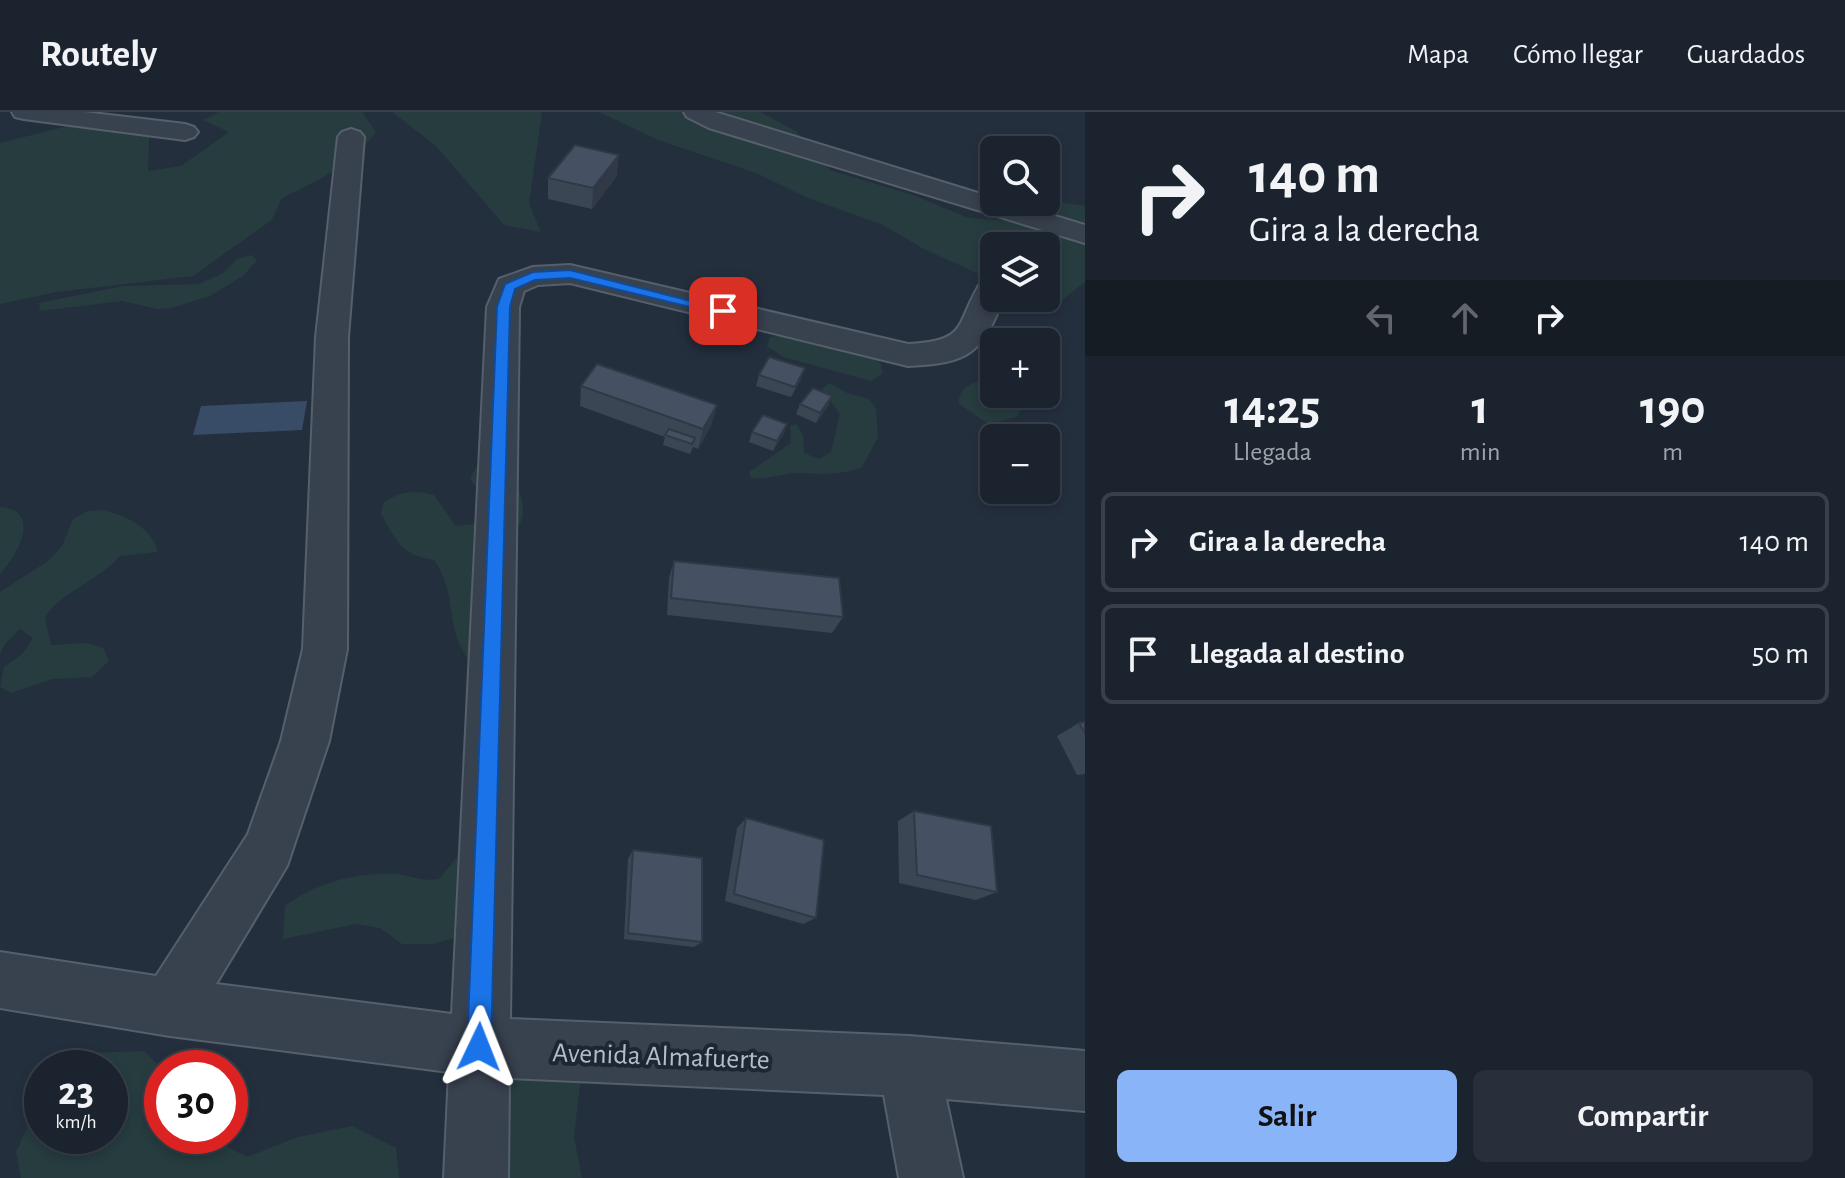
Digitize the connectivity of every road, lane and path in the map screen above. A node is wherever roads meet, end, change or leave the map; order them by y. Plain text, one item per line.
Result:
1 (24, 112) edge
2 (696, 112) edge
3 (185, 132) dead end
4 (351, 137) dead end
5 (980, 201) edge
6 (1029, 216) edge
7 (1085, 234) edge
8 (982, 312) edge
9 (0, 980) edge
10 (170, 1007) junction
11 (479, 1047) junction
12 (909, 1066) junction
13 (1085, 1081) edge
14 (476, 1178) edge
15 (931, 1178) edge

1 - 3 street
2 - 5 street
4 - 10 street
6 - 7 street
8 - 11 street
9 - 10 street, Avenida Almafuerte
10 - 11 street, Avenida Almafuerte
11 - 12 street, Avenida Almafuerte
11 - 14 street
12 - 13 street, Avenida Almafuerte
12 - 15 street

